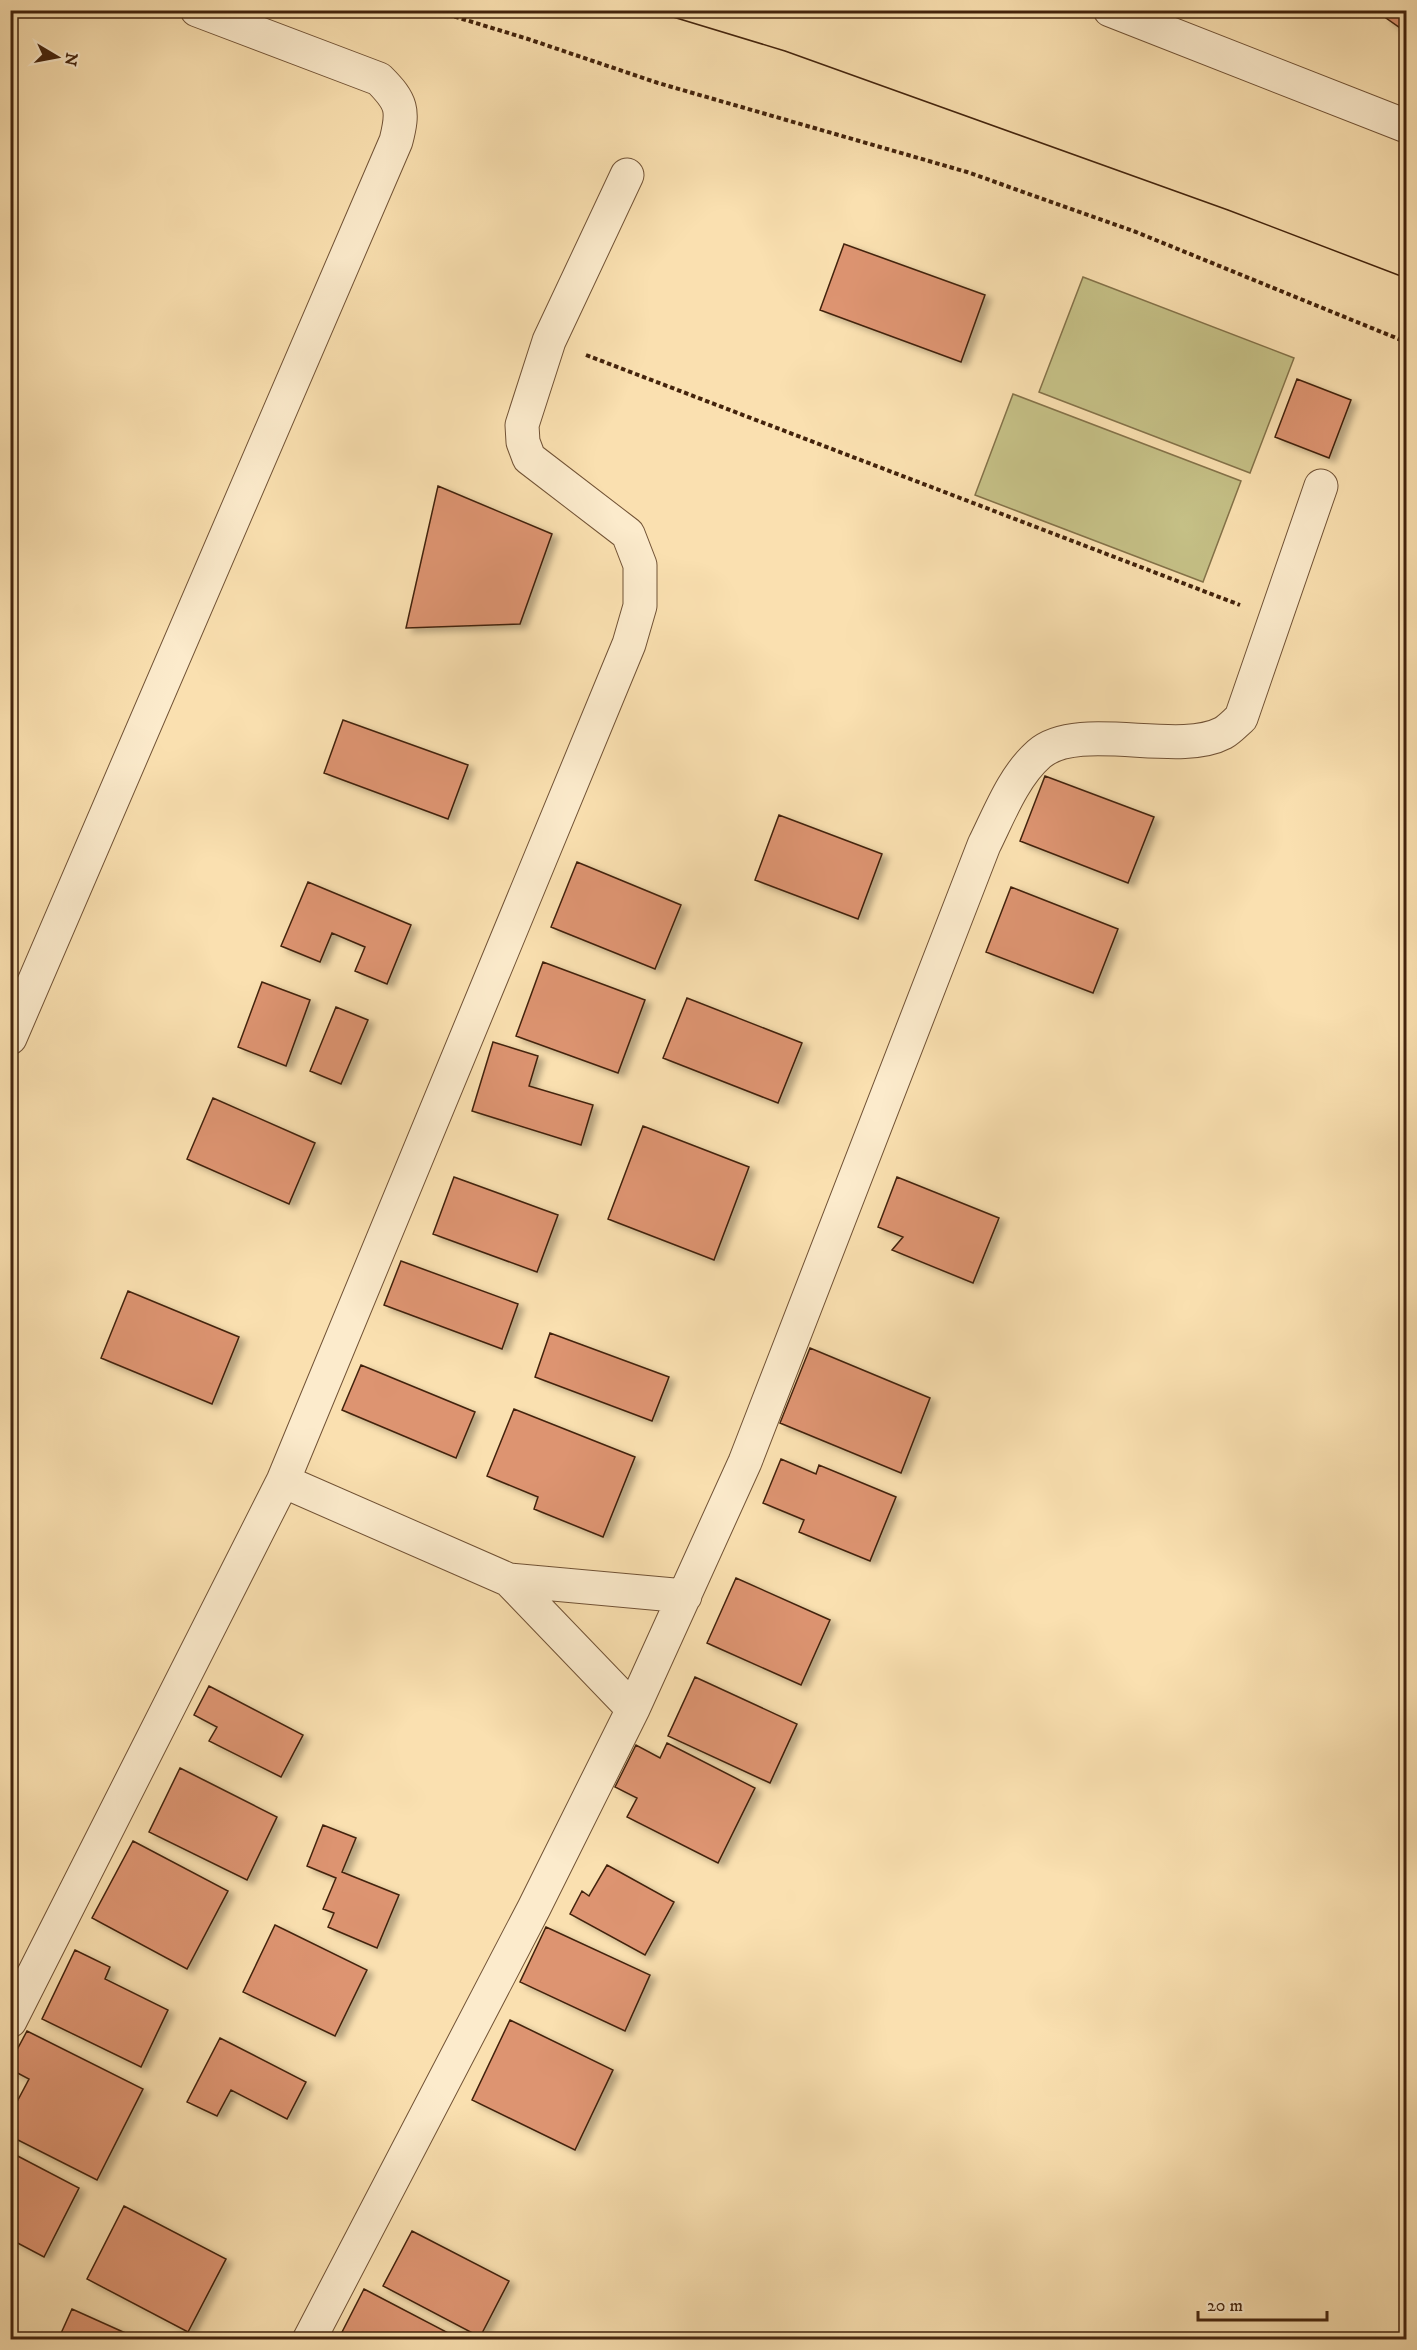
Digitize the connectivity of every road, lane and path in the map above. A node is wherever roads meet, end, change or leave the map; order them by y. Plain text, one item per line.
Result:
1 (197, 10) edge
2 (433, 10) edge
3 (1126, 13) edge
4 (1407, 126) edge
5 (627, 175) dead end
6 (549, 340) junction
7 (1407, 342) edge
8 (1321, 486) dead end
9 (1276, 619) junction
10 (10, 1038) edge
11 (283, 1481) junction
12 (509, 1580) junction
13 (684, 1596) junction
14 (633, 1709) junction
15 (10, 2021) edge
16 (309, 2340) edge

1 - 10 street
2 - 7 path
3 - 4 street
5 - 6 street
6 - 9 path
6 - 11 street
8 - 9 street
9 - 13 street
11 - 12 street
11 - 15 street
12 - 13 street
12 - 14 street
13 - 14 street
14 - 16 street

